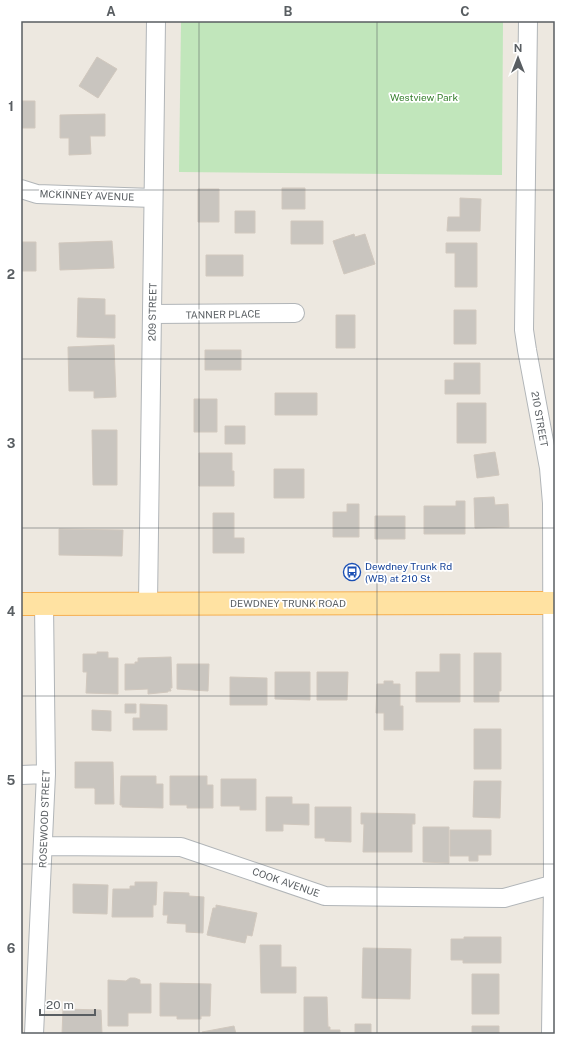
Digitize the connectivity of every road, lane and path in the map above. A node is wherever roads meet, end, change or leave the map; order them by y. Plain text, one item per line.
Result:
1 (156, 21) edge
2 (528, 21) edge
3 (21, 189) edge
4 (153, 198) junction
5 (295, 313) dead end
6 (152, 314) junction
7 (148, 603) junction
8 (553, 603) edge
9 (21, 604) edge
10 (44, 604) junction
11 (21, 774) edge
12 (46, 774) junction
13 (43, 846) junction
14 (554, 885) edge
15 (34, 1034) edge
16 (551, 1034) edge

1 - 4 street, 209 STREET
2 - 8 street, 210 STREET
3 - 4 street, MCKINNEY AVENUE
4 - 6 street, 209 STREET
5 - 6 street, TANNER PLACE
6 - 7 street, 209 STREET
7 - 8 main road, DEWDNEY TRUNK ROAD
7 - 10 main road, DEWDNEY TRUNK ROAD
8 - 14 street, 210 STREET
9 - 10 main road, DEWDNEY TRUNK ROAD
10 - 12 street, ROSEWOOD STREET
11 - 12 street
12 - 13 street, ROSEWOOD STREET
13 - 14 street, COOK AVENUE
13 - 15 street, ROSEWOOD STREET
14 - 16 street, 210 STREET

